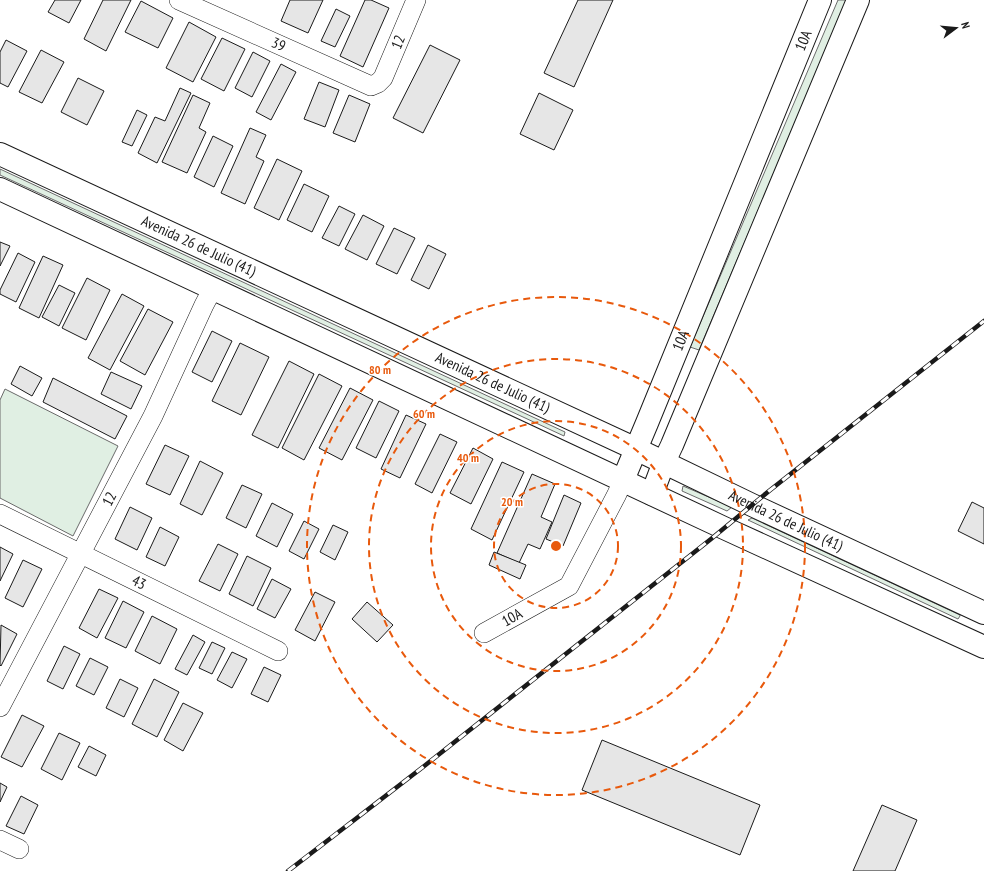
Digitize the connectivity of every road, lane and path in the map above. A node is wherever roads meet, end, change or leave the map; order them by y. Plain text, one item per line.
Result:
1 (179, 0) edge
2 (416, 0) edge
3 (820, 0) edge
4 (858, 0) edge
5 (378, 83) joint
6 (0, 154) edge
7 (0, 189) edge
8 (213, 288) junction
9 (636, 449) junction
10 (664, 462) junction
11 (623, 480) junction
12 (652, 494) junction
13 (0, 514) edge
14 (81, 554) junction
15 (984, 613) edge
16 (484, 633) dead end
17 (984, 647) edge
18 (278, 651) dead end
19 (0, 706) edge
20 (0, 840) edge
21 (19, 849) dead end

1 - 5 street, 39
2 - 5 street, 12
3 - 9 main road, 10A
4 - 10 main road
6 - 9 main road, Avenida 26 de Julio (41)
7 - 8 main road
8 - 11 main road
8 - 14 street, 12
9 - 10 main road, Avenida 26 de Julio (41)
9 - 11 main road, 10A
10 - 12 main road
10 - 15 main road, Avenida 26 de Julio (41)
11 - 12 main road
11 - 16 street, 10A
12 - 17 main road
13 - 14 street, 43
14 - 18 street, 43
14 - 19 street, 12
20 - 21 street

